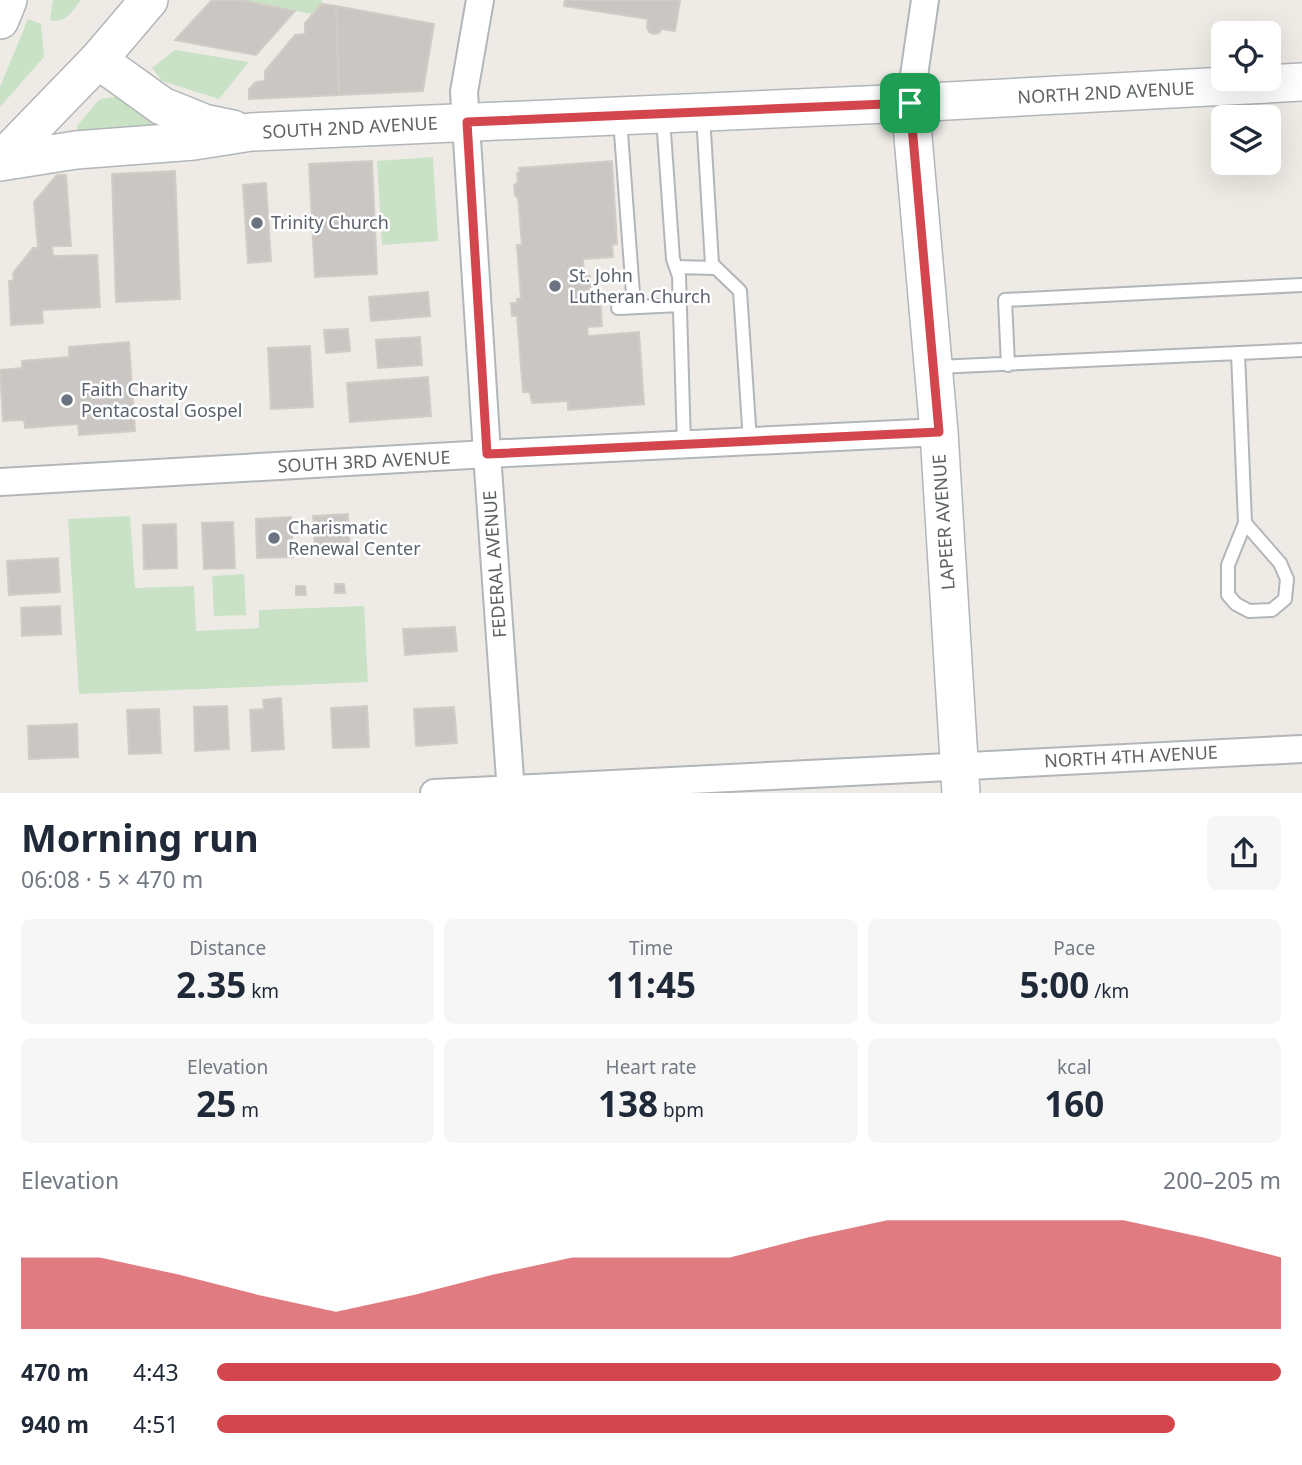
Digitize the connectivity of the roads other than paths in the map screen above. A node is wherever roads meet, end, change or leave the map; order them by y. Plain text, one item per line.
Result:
1 (8, 0) edge
2 (149, 0) edge
3 (480, 0) edge
4 (925, 0) edge
5 (0, 20) edge
6 (98, 60) junction
7 (1302, 82) edge
8 (910, 103) junction
9 (703, 112) junction
10 (663, 114) junction
11 (620, 116) junction
12 (467, 122) junction
13 (251, 132) junction
14 (0, 162) edge
15 (676, 267) junction
16 (715, 268) junction
17 (1302, 285) edge
18 (680, 305) junction
19 (634, 307) junction
20 (618, 308) dead end
21 (1302, 350) edge
22 (1238, 354) junction
23 (1008, 365) junction
24 (933, 368) junction
25 (939, 432) junction
26 (750, 441) junction
27 (684, 445) junction
28 (487, 454) junction
29 (0, 482) edge
30 (1245, 523) junction
31 (1302, 749) edge
32 (960, 779) edge
33 (511, 791) edge
34 (434, 793) edge

1 - 5 street
2 - 6 street
3 - 12 street, FEDERAL AVENUE
4 - 8 street, LAPEER AVENUE
6 - 13 street, SOUTH 2ND AVENUE
6 - 14 street
7 - 8 street, NORTH 2ND AVENUE
8 - 9 street, SOUTH 2ND AVENUE
8 - 24 street, LAPEER AVENUE
9 - 10 street, SOUTH 2ND AVENUE
9 - 16 lane
10 - 11 street, SOUTH 2ND AVENUE
10 - 15 lane
11 - 12 street, SOUTH 2ND AVENUE
11 - 19 lane
12 - 13 street, SOUTH 2ND AVENUE
12 - 28 street, FEDERAL AVENUE
13 - 14 street, SOUTH 2ND AVENUE
15 - 16 lane
15 - 18 lane
16 - 26 lane
17 - 23 lane
18 - 19 lane
18 - 27 lane
19 - 20 lane
21 - 22 lane
22 - 23 lane
22 - 30 lane
23 - 24 lane
24 - 25 street, LAPEER AVENUE
25 - 26 street, SOUTH 3RD AVENUE
25 - 32 street, LAPEER AVENUE
26 - 27 street, SOUTH 3RD AVENUE
27 - 28 street, SOUTH 3RD AVENUE
28 - 29 street, SOUTH 3RD AVENUE
28 - 33 street, FEDERAL AVENUE
30 - 30 lane
31 - 32 street, NORTH 4TH AVENUE
32 - 33 street, NORTH 4TH AVENUE
33 - 34 street, NORTH 4TH AVENUE

